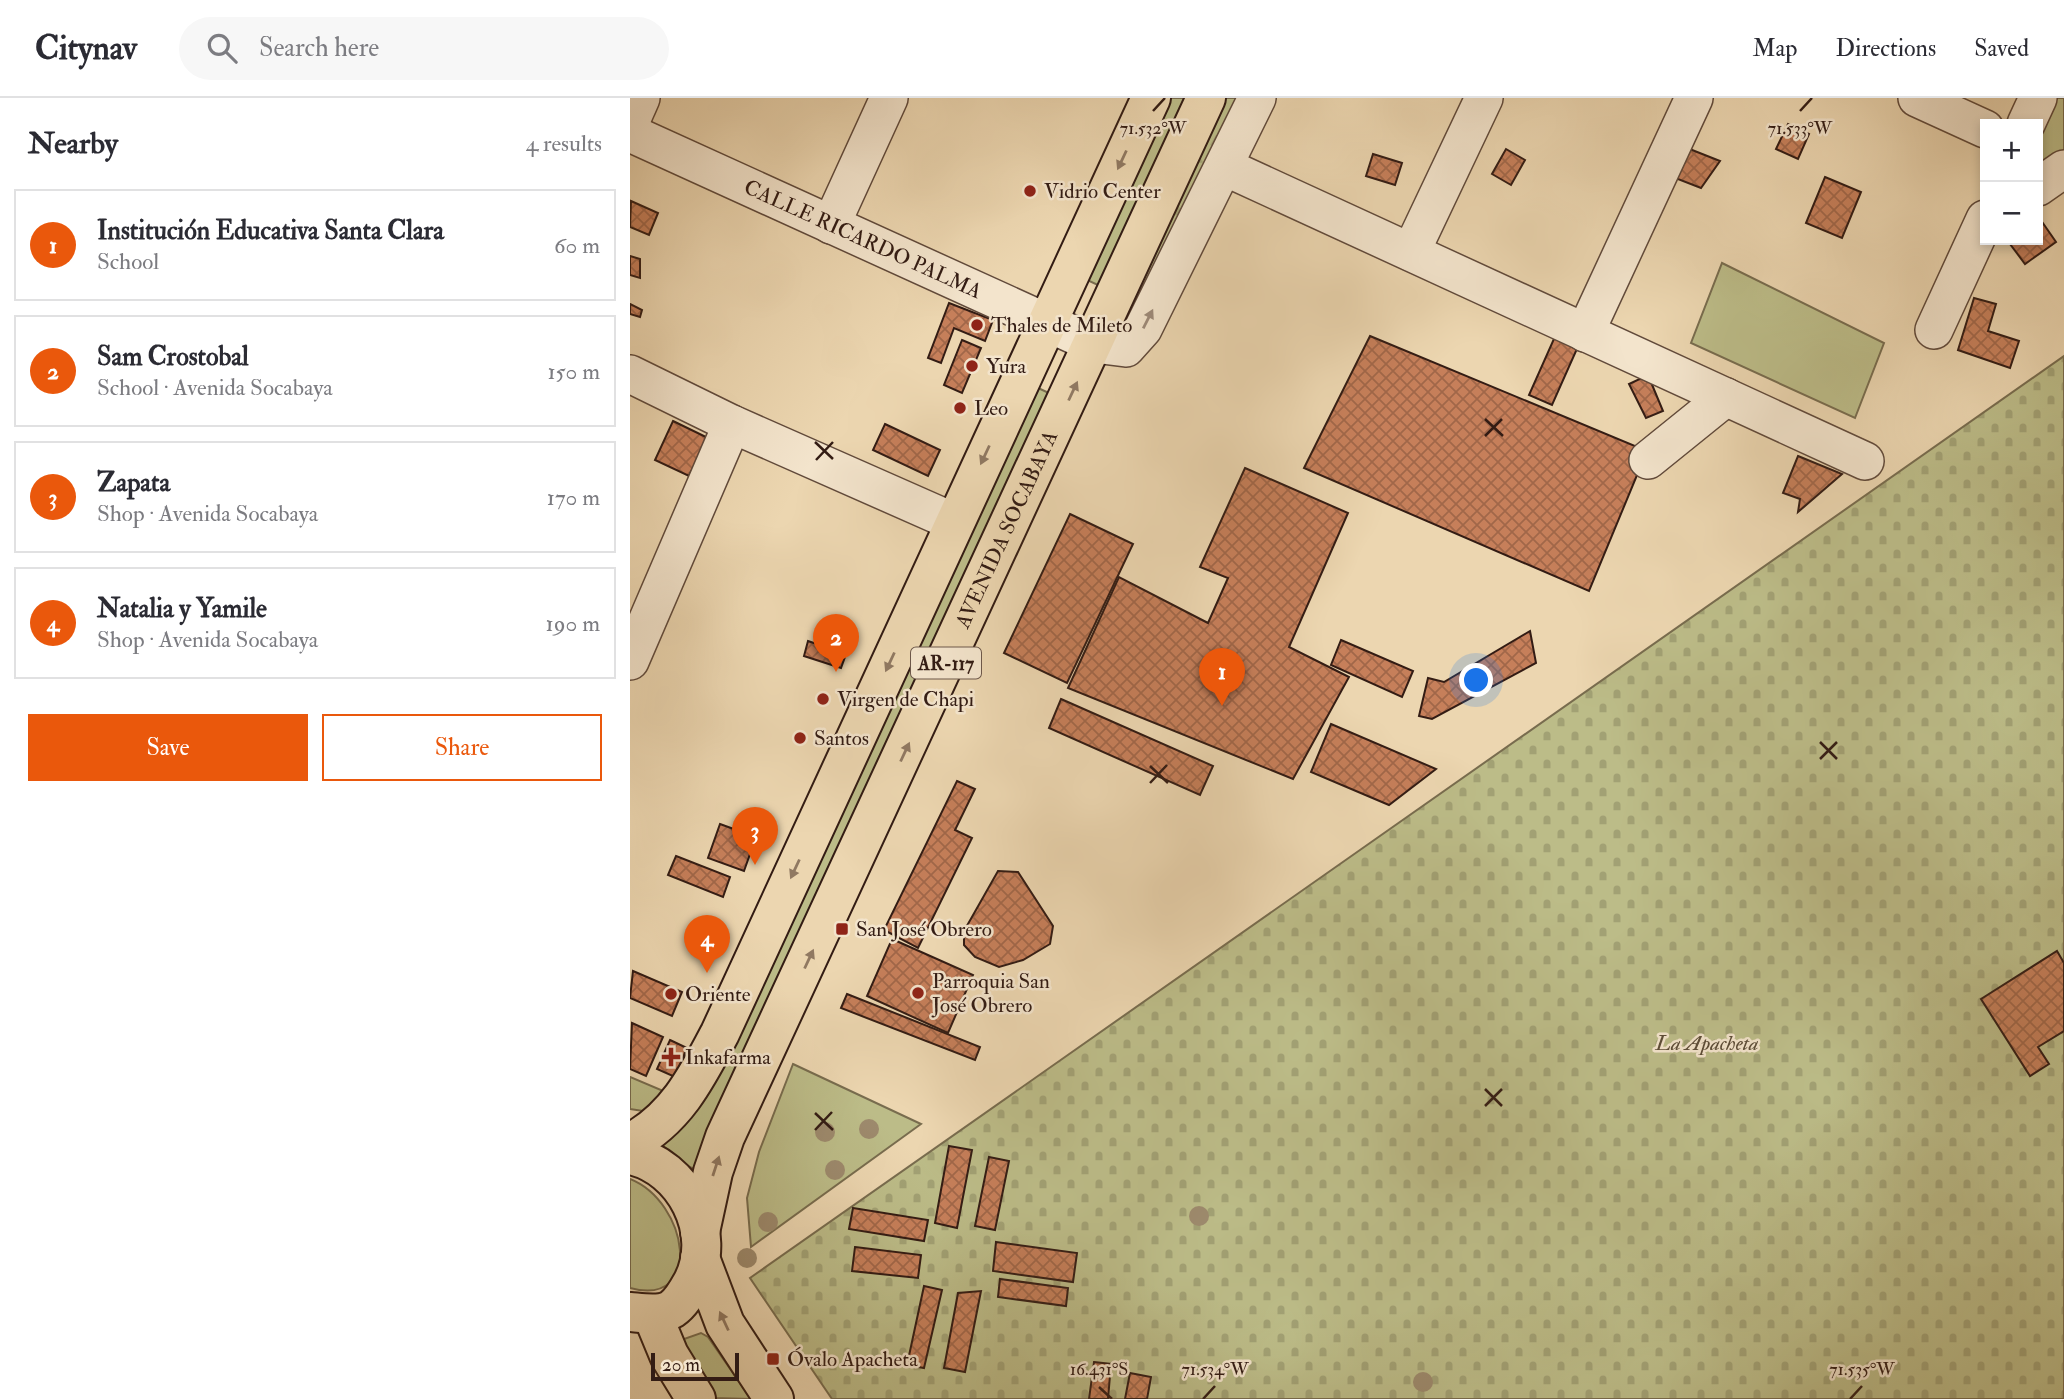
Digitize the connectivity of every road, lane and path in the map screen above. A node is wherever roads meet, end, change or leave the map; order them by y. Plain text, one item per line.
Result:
1 (642, 98) edge
2 (889, 98) edge
3 (1151, 98) edge
4 (1206, 98) edge
5 (1257, 98) edge
6 (1484, 98) edge
7 (1695, 98) edge
8 (1917, 98) edge
9 (2038, 98) edge
10 (2028, 119) edge
11 (630, 123) edge
12 (1980, 127) edge
13 (630, 133) edge
14 (1225, 167) junction
15 (2064, 169) edge
16 (2043, 184) edge
17 (831, 225) junction
18 (1980, 232) edge
19 (1410, 252) junction
20 (1047, 323) junction
21 (1934, 330) dead end
22 (1585, 333) junction
23 (1094, 344) junction
24 (630, 374) edge
25 (1726, 397) junction
26 (732, 424) junction
27 (1648, 460) dead end
28 (1865, 461) dead end
29 (954, 522) junction
30 (639, 618) edge
31 (630, 661) edge
32 (630, 1143) edge
33 (630, 1155) edge
34 (700, 1245) junction
35 (638, 1319) edge
36 (696, 1399) edge
37 (774, 1399) edge

1 - 11 street
2 - 17 street
3 -> 20 main road, AR-117
4 - 23 main road, AVENIDA SOCABAYA / AR-117
5 - 14 street
6 - 19 street
7 - 22 street
8 - 12 street
9 - 10 street
13 - 17 street, CALLE RICARDO PALMA
14 - 19 street
23 -> 14 street
15 - 16 street
17 - 20 street, CALLE RICARDO PALMA
18 - 21 street
19 - 22 street
20 - 23 street, CALLE RICARDO PALMA
20 -> 29 main road, AR-117
22 - 25 street
34 -> 23 main road, AVENIDA SOCABAYA / AR-117
24 - 26 street
25 - 27 street
25 - 28 street
26 - 29 street
26 - 30 street
29 -> 32 main road, AR-117
30 - 31 street
33 - 34 main road
34 - 35 main road, AR-117
37 -> 34 main road
35 - 36 main road, AR-117

